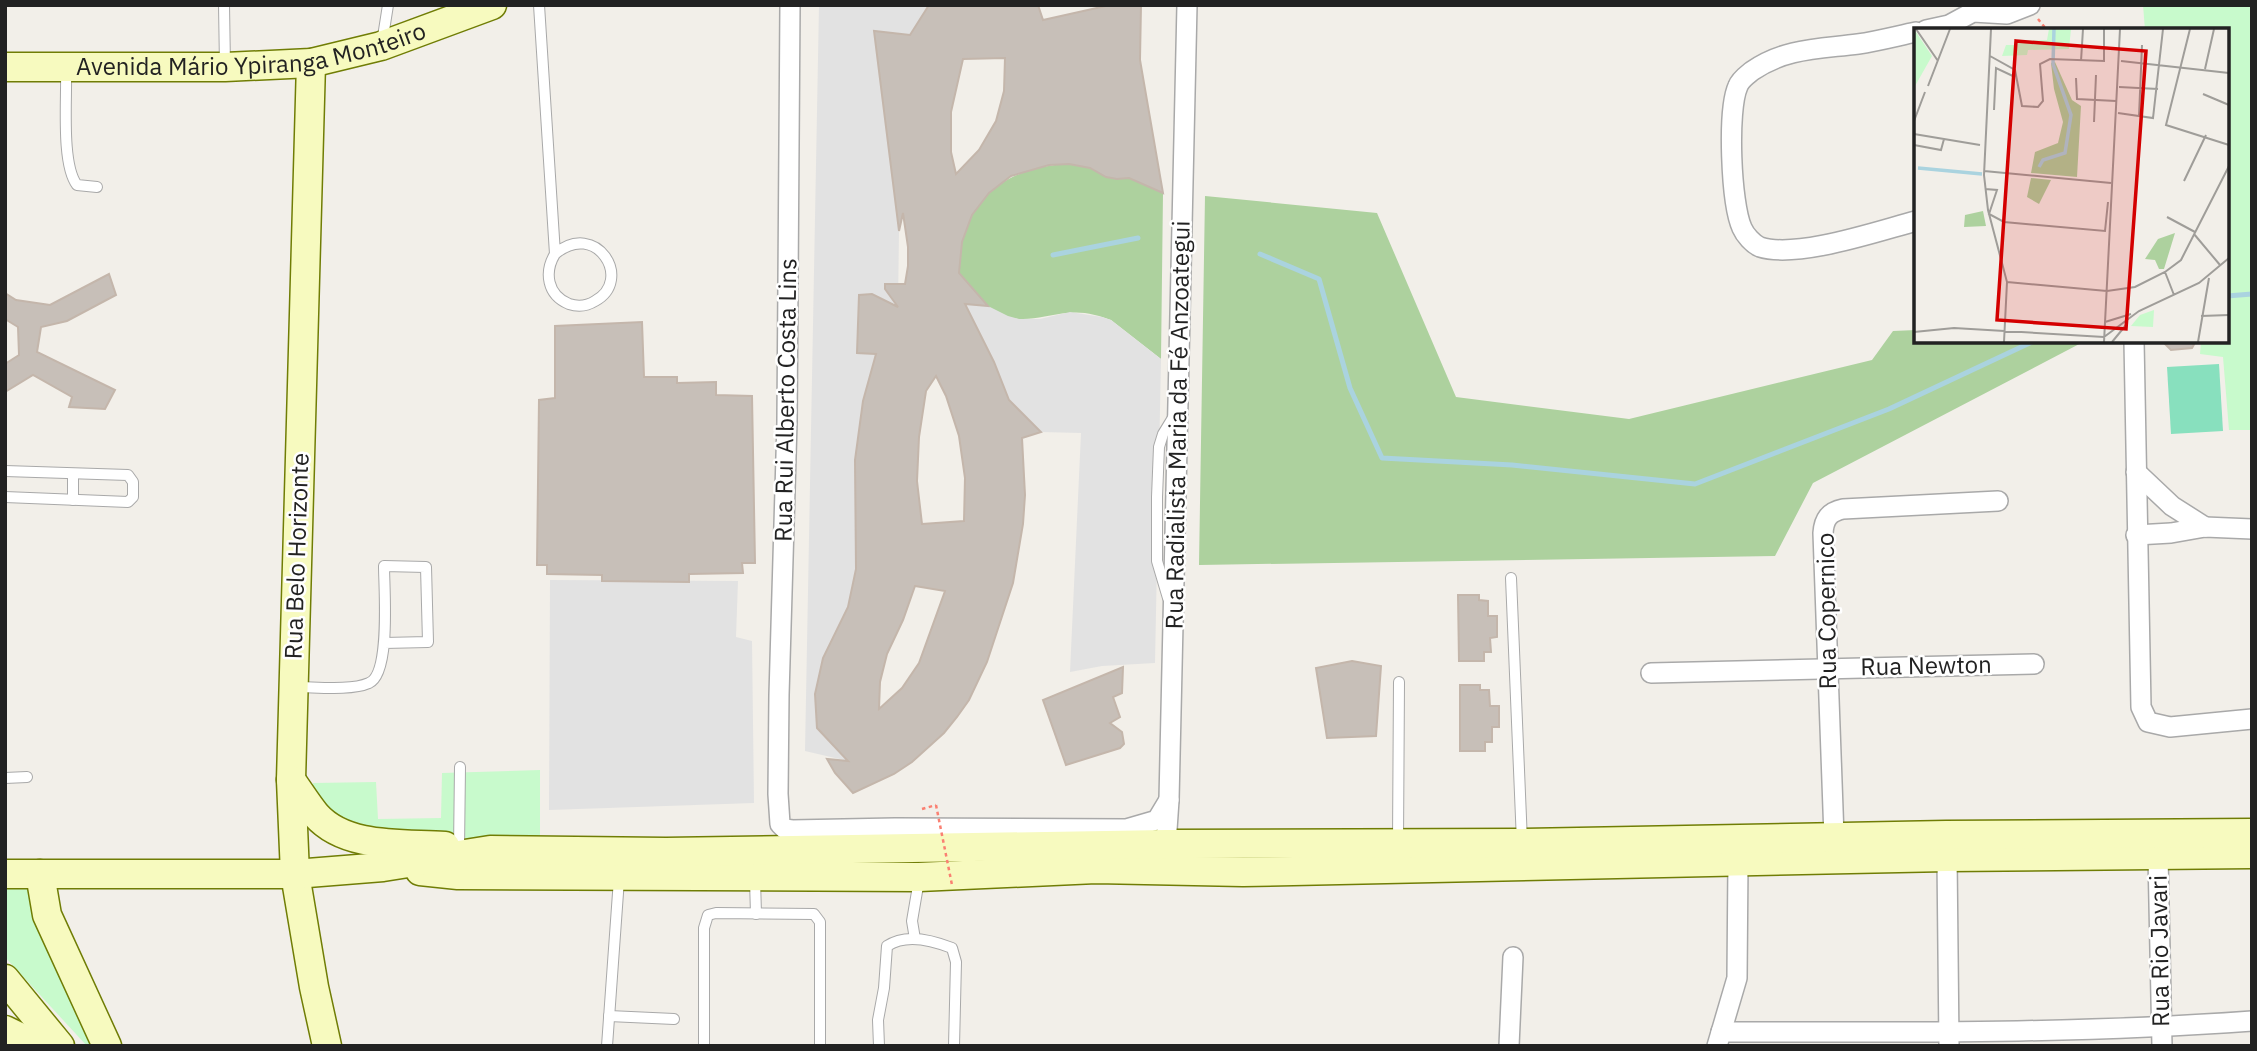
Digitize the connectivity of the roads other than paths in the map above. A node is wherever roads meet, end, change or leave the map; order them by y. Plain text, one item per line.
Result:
1 (224, 5) edge
2 (388, 5) edge
3 (492, 5) edge
4 (539, 5) edge
5 (790, 5) edge
6 (1187, 5) edge
7 (2030, 5) edge
8 (1974, 9) edge
9 (1934, 28) edge
10 (1914, 32) edge
11 (381, 46) junction
12 (311, 62) junction
13 (5, 67) edge
14 (66, 67) junction
15 (225, 67) junction
16 (97, 187) dead end
17 (1914, 221) edge
18 (555, 254) junction
19 (2134, 343) edge
20 (5, 471) edge
21 (2136, 472) junction
22 (73, 474) junction
23 (5, 497) edge
24 (73, 500) junction
25 (1998, 501) dead end
26 (2205, 527) junction
27 (2252, 529) edge
28 (2136, 535) junction
29 (1511, 578) dead end
30 (384, 643) junction
31 (2034, 664) dead end
32 (1827, 668) junction
33 (1651, 673) dead end
34 (1399, 682) dead end
35 (293, 687) junction
36 (2252, 719) edge
37 (460, 767) dead end
38 (27, 777) dead end
39 (5, 778) edge
40 (291, 780) junction
41 (1169, 800) junction
42 (974, 828) junction
43 (1083, 828) junction
44 (2252, 833) edge
45 (1834, 837) junction
46 (1398, 843) junction
47 (1522, 843) junction
48 (1166, 844) junction
49 (999, 846) junction
50 (1061, 846) junction
51 (459, 848) junction
52 (490, 850) junction
53 (2252, 854) edge
54 (2158, 856) junction
55 (1947, 857) junction
56 (1738, 862) junction
57 (383, 867) junction
58 (5, 874) edge
59 (40, 874) junction
60 (295, 874) junction
61 (620, 876) junction
62 (755, 876) junction
63 (919, 877) junction
64 (756, 914) junction
65 (915, 939) junction
66 (1513, 957) dead end
67 (5, 979) edge
68 (609, 1016) junction
69 (674, 1019) dead end
70 (2252, 1021) edge
71 (5, 1030) edge
72 (2162, 1037) edge
73 (1719, 1039) edge
74 (1949, 1039) edge
75 (38, 1046) edge
76 (60, 1046) edge
77 (107, 1046) edge
78 (327, 1046) edge
79 (607, 1046) edge
80 (704, 1046) edge
81 (820, 1046) edge
82 (879, 1046) edge
83 (954, 1046) edge
84 (1509, 1046) edge

1 - 15 lane
2 - 11 lane
3 - 11 main road, Avenida Mário Ypiranga Monteiro
4 - 18 lane
5 - 42 street, Rua Rui Alberto Costa Lins
6 - 41 street, Rua Radialista Maria da Fé Anzoategui
7 - 8 street
8 - 9 street
10 - 17 street
11 - 12 main road, Avenida Mário Ypiranga Monteiro
12 - 15 main road, Avenida Mário Ypiranga Monteiro
12 - 35 main road, Rua Belo Horizonte
13 - 14 main road, Avenida Mário Ypiranga Monteiro
14 - 15 main road, Avenida Mário Ypiranga Monteiro
14 - 16 lane
18 - 18 lane
19 - 21 street
20 - 22 lane
21 - 26 street
21 - 28 street
22 - 24 lane
22 - 24 lane
23 - 24 lane
25 - 32 street, Rua Copernico
26 - 27 street
26 - 28 street
28 - 36 street
29 - 47 lane
30 - 30 lane
30 - 35 lane
31 - 32 street, Rua Newton
32 - 33 street, Rua Newton
32 - 45 street, Rua Copernico
34 - 46 lane
35 - 40 main road, Rua Belo Horizonte
37 - 51 lane
38 - 39 lane
40 - 51 main road
40 - 60 main road, Rua Belo Horizonte
41 - 43 street, Rua Rui Alberto Costa Lins
41 - 48 street, Rua Radialista Maria da Fé Anzoategui
42 - 43 street, Rua Rui Alberto Costa Lins
42 - 49 main road
43 - 50 main road
44 - 45 main road
45 - 47 main road
46 - 47 main road
46 - 48 main road
48 - 50 main road
49 - 50 main road
49 - 52 main road
51 - 52 main road
52 - 57 main road
53 - 54 main road
54 - 55 main road
54 - 72 street, Rua Rio Javari
55 - 56 main road
55 - 74 street
56 - 63 main road
56 - 73 street
57 - 60 main road
57 - 61 main road
58 - 59 main road
59 - 60 main road
59 - 77 main road
60 - 78 main road, Rua Belo Horizonte
61 - 62 main road
61 - 68 lane
62 - 63 main road
62 - 64 lane
63 - 65 lane
64 - 80 lane
64 - 81 lane
65 - 82 lane
65 - 83 lane
66 - 84 street
67 - 76 main road
68 - 69 lane
68 - 79 lane
70 - 72 street
71 - 75 main road
72 - 74 street
73 - 74 street

